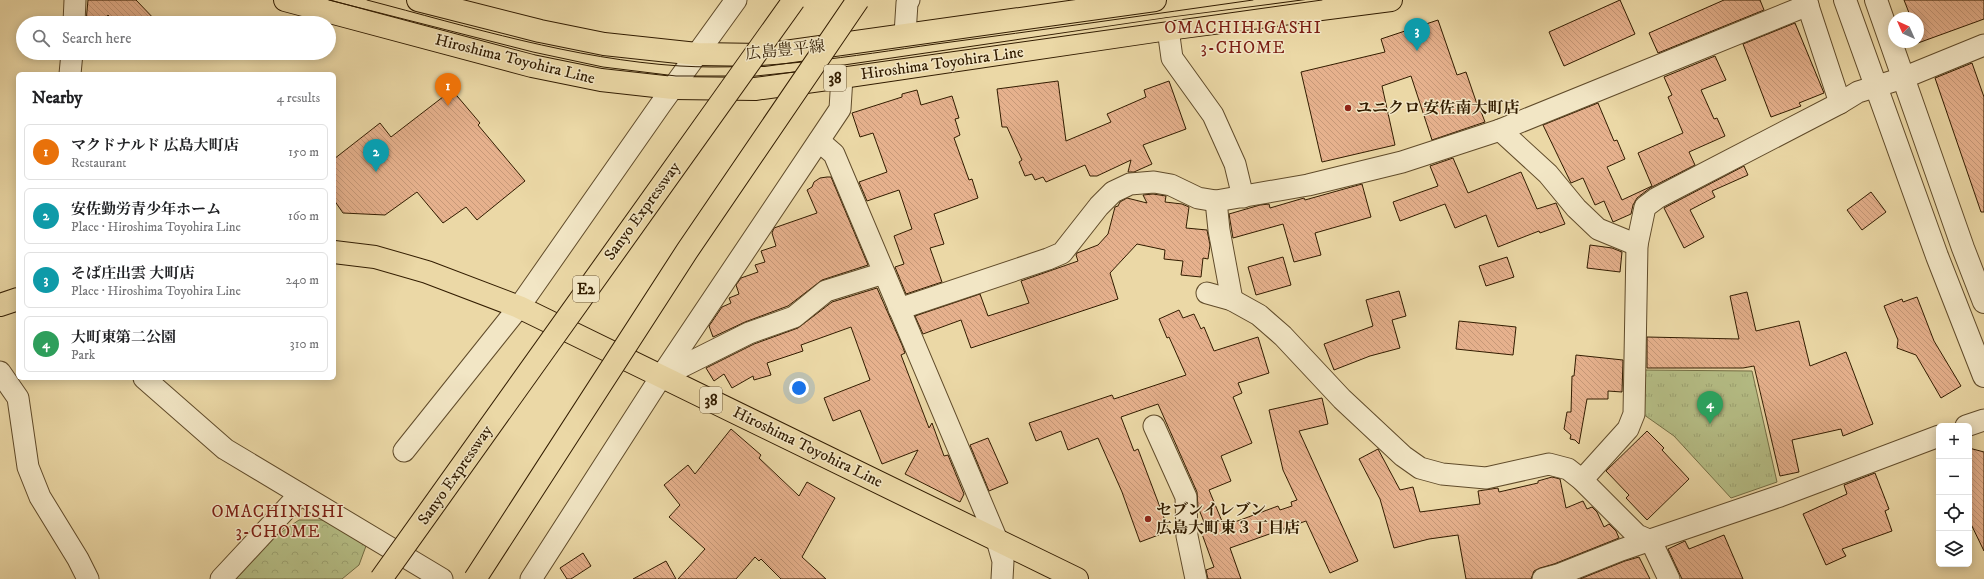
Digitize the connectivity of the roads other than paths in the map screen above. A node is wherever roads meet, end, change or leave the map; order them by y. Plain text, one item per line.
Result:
1 (75, 0) edge
2 (285, 0) edge
3 (418, 0) edge
4 (736, 0) edge
5 (794, 0) edge
6 (858, 0) edge
7 (1155, 0) edge
8 (1391, 0) edge
9 (1845, 0) edge
10 (1876, 0) edge
11 (907, 1) edge
12 (1807, 2) edge
13 (1097, 4) edge
14 (74, 16) edge
15 (1168, 29) junction
16 (905, 34) junction
17 (1984, 45) edge
18 (697, 54) junction
19 (71, 60) edge
20 (70, 72) edge
21 (842, 77) junction
22 (1903, 78) junction
23 (1877, 86) junction
24 (674, 88) junction
25 (1840, 103) junction
26 (1500, 130) junction
27 (819, 141) junction
28 (1243, 196) junction
29 (1216, 201) junction
30 (1637, 245) junction
31 (336, 252) edge
32 (884, 273) junction
33 (1207, 293) dead end
34 (16, 300) edge
35 (1232, 300) junction
36 (1984, 302) edge
37 (0, 305) edge
38 (519, 307) junction
39 (900, 308) junction
40 (0, 372) edge
41 (663, 376) junction
42 (1984, 376) edge
43 (146, 380) edge
44 (1984, 420) edge
45 (1972, 424) edge
46 (1154, 426) dead end
47 (1936, 437) edge
48 (404, 451) dead end
49 (1582, 480) junction
50 (300, 494) junction
51 (997, 540) junction
52 (1651, 541) junction
53 (88, 579) edge
54 (221, 579) edge
55 (381, 579) edge
56 (442, 579) edge
57 (475, 579) edge
58 (531, 579) edge
59 (1002, 579) edge
60 (1077, 579) edge
61 (1196, 579) edge
62 (1543, 579) edge
63 (1669, 579) edge

1 - 14 street
2 - 24 main road, Hiroshima Toyohira Line / 38
3 - 18 main road, 広島豊平線 / 38
4 - 18 street
5 - 55 main road, Sanyo Expressway / E2, bridge
6 - 57 main road, bridge
7 - 13 main road, 広島豊平線 / 38
8 - 15 main road, Hiroshima Toyohira Line / 38
9 - 23 street
10 - 22 street
11 - 16 street
12 - 25 street
12 - 26 street
13 - 16 main road, 広島豊平線 / 38
15 - 21 main road, Hiroshima Toyohira Line / 38
15 - 28 street
16 - 18 main road, 広島豊平線 / 38
17 - 22 street
18 - 24 street
19 - 20 street
21 - 24 main road, Hiroshima Toyohira Line / 38
21 - 27 street
22 - 23 street
22 - 36 street
23 - 25 street
23 - 42 street
24 - 38 street
25 - 30 street
26 - 28 street
26 - 30 street
27 - 32 street
27 - 41 street
28 - 29 street
29 - 35 street
29 - 39 street
30 - 49 street
31 - 38 main road, Hiroshima Toyohira Line / 38
32 - 39 street
32 - 41 street
33 - 35 street
34 - 37 main road
35 - 49 street
38 - 41 main road, Hiroshima Toyohira Line / 38
38 - 48 street
39 - 51 street
40 - 53 street
41 - 51 main road, Hiroshima Toyohira Line / 38
41 - 58 street
43 - 50 street
44 - 45 street
46 - 61 street
47 - 52 street
49 - 52 street
50 - 54 street
50 - 56 street
51 - 59 street
51 - 60 main road, Hiroshima Toyohira Line / 38
52 - 62 street
52 - 63 street

